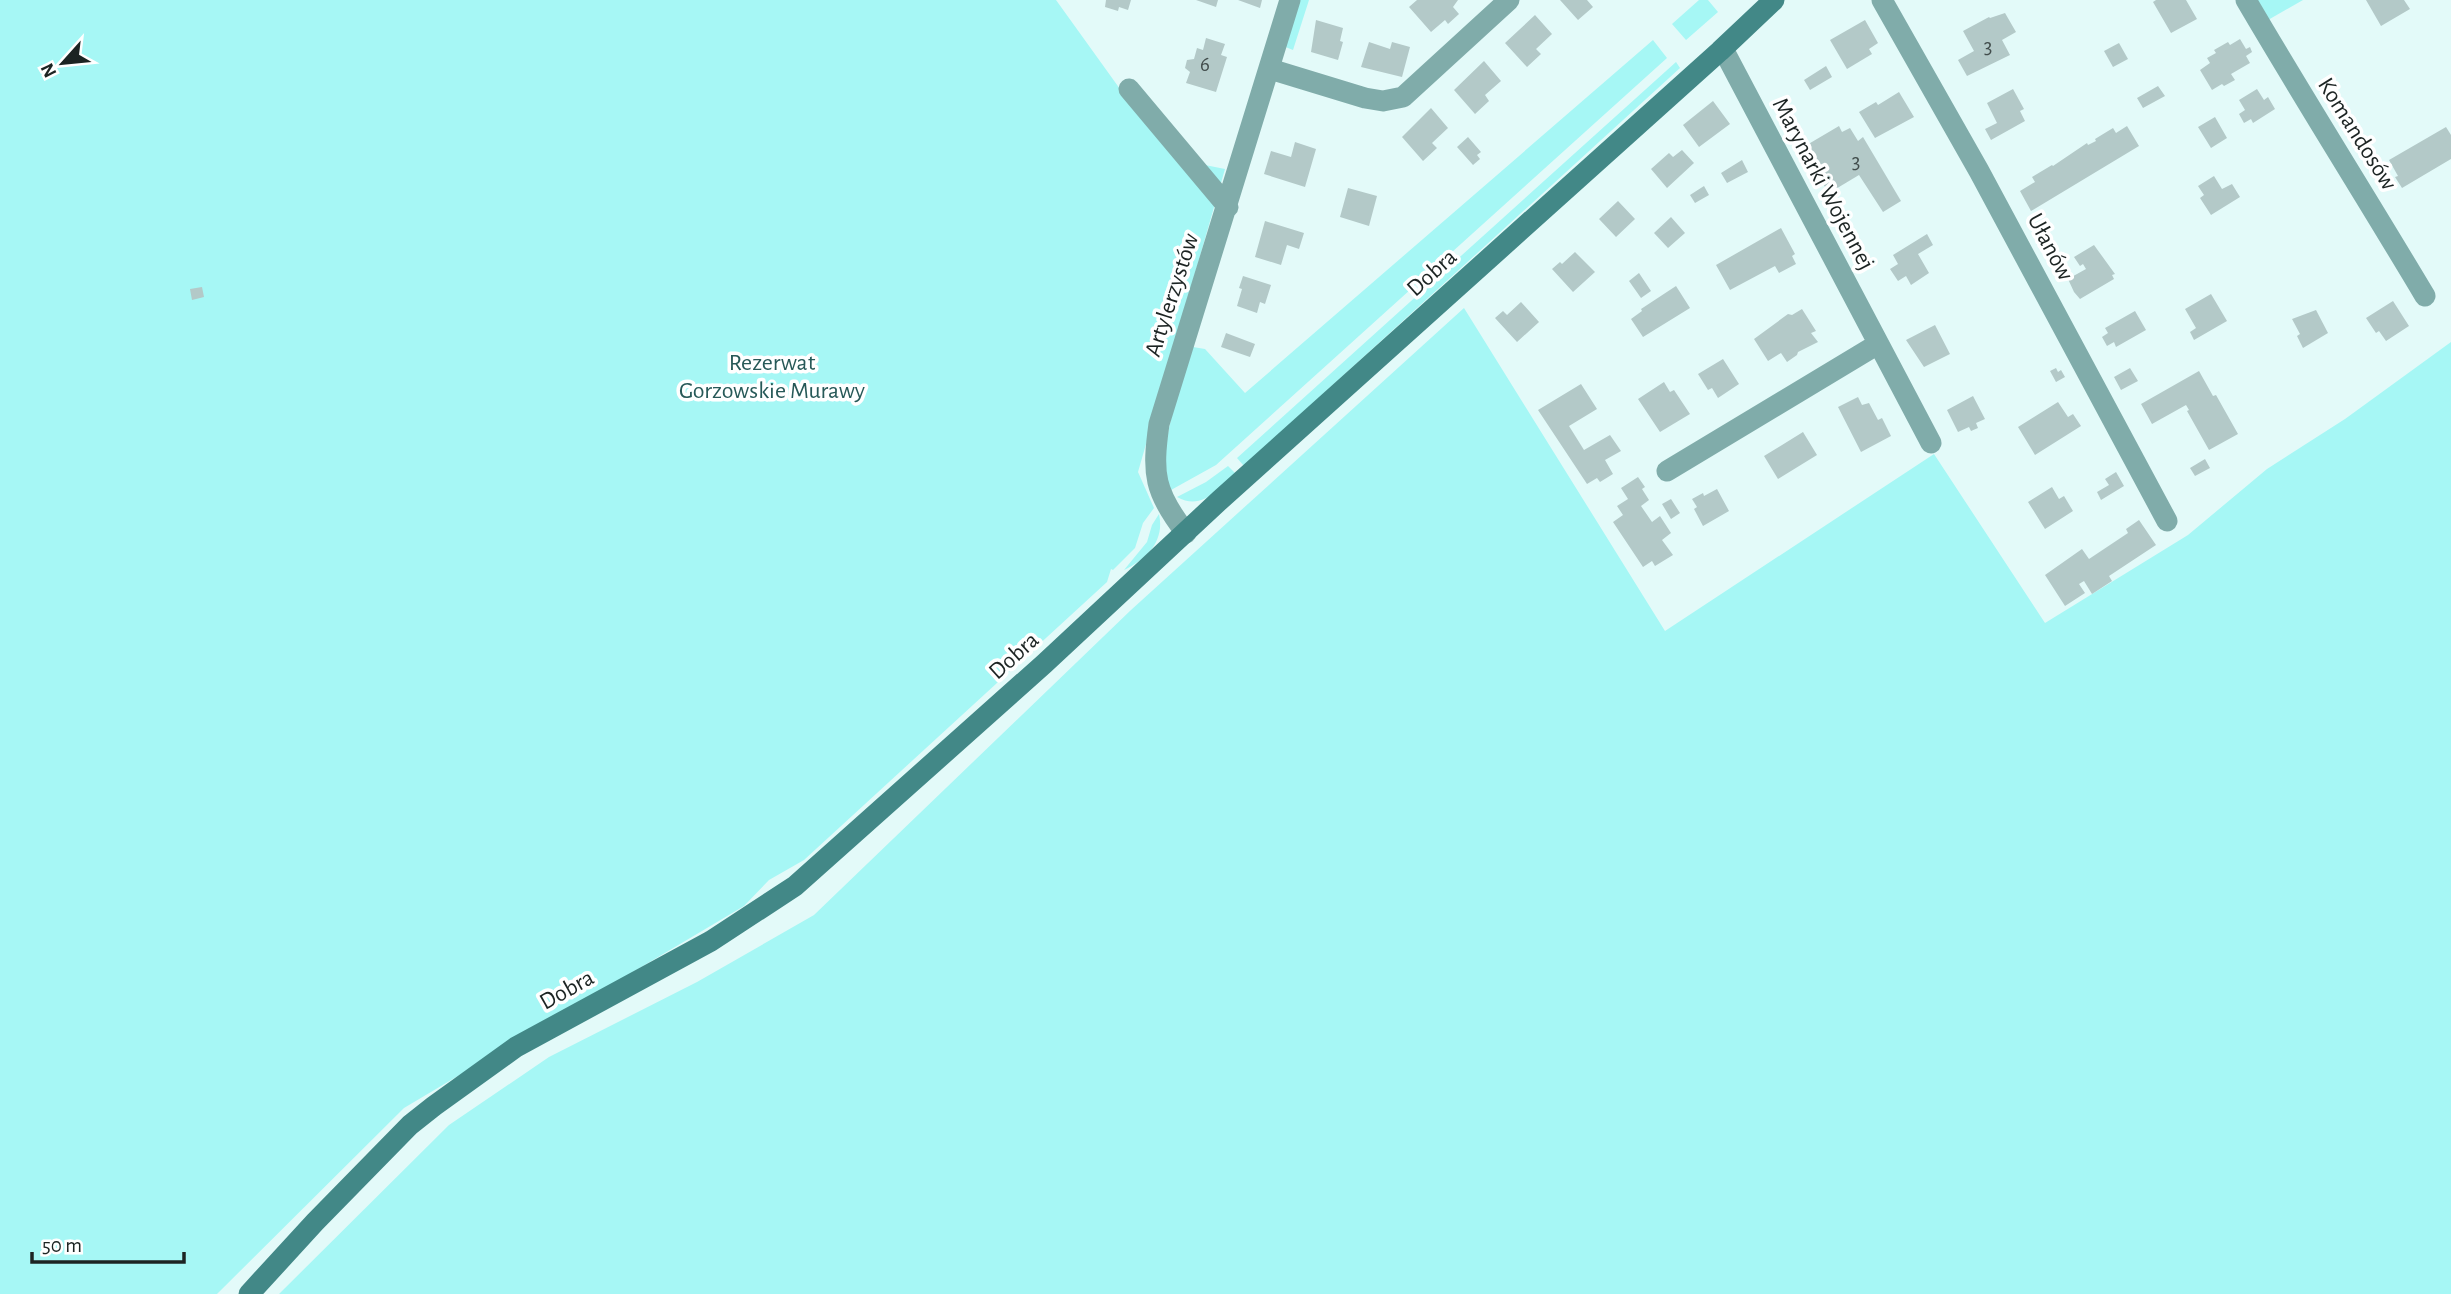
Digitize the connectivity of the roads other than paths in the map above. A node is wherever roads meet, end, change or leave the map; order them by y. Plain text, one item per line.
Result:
1 (1290, 0) edge
2 (1509, 0) edge
3 (1774, 0) edge
4 (1882, 0) edge
5 (2246, 0) edge
6 (1723, 49) junction
7 (1270, 69) junction
8 (1129, 89) dead end
9 (1228, 207) junction
10 (2425, 296) dead end
11 (1878, 344) junction
12 (1931, 443) dead end
13 (1667, 471) dead end
14 (2167, 521) dead end
15 (1186, 533) junction
16 (249, 1294) edge

1 - 7 street, Artylerzystów
2 - 7 street
3 - 6 street, Dobra
4 - 14 street, Ułanów
5 - 10 street, Komandosów
6 - 11 street, Marynarki Wojennej
6 - 15 street, Dobra
7 - 9 street, Artylerzystów
8 - 9 street
9 - 15 street, Artylerzystów
11 - 12 street, Marynarki Wojennej
11 - 13 street
15 - 16 street, Dobra

